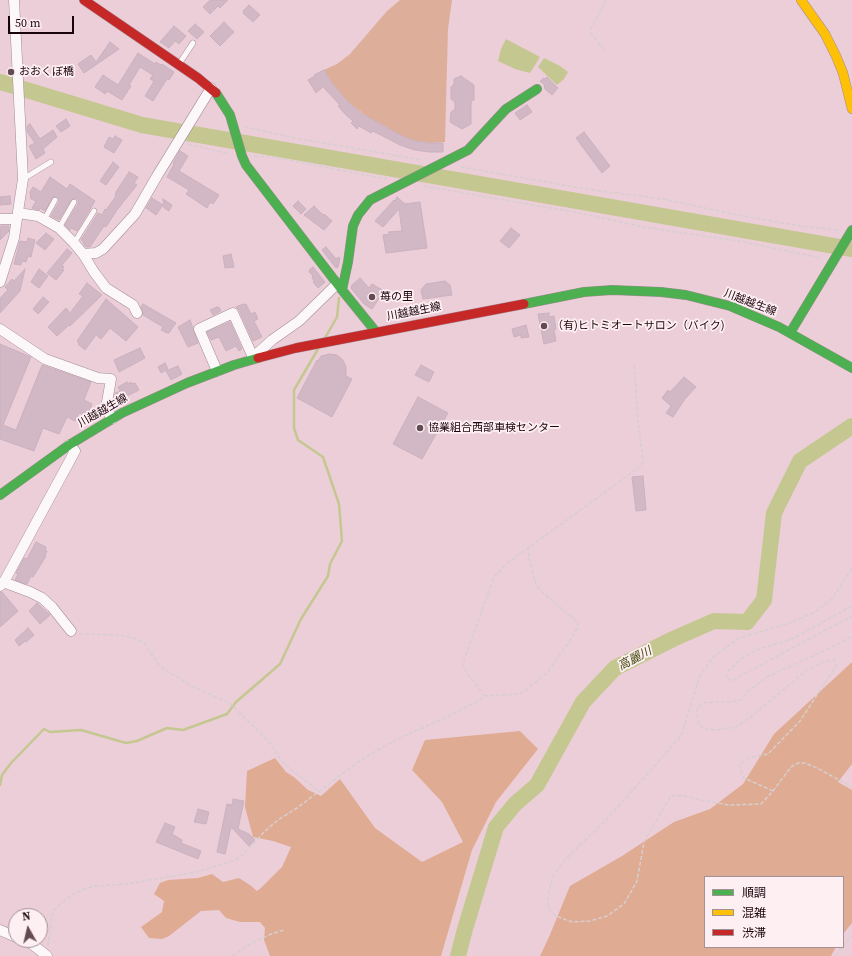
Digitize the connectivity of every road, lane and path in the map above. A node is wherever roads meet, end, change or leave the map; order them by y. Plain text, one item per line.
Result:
1 (14, 0) edge
2 (84, 0) edge
3 (604, 0) edge
4 (802, 0) edge
5 (192, 43) dead end
6 (605, 51) dead end
7 (178, 64) junction
8 (211, 88) junction
9 (537, 90) dead end
10 (852, 109) edge
11 (233, 126) junction
12 (178, 141) junction
13 (241, 154) junction
14 (427, 160) dead end
15 (50, 162) dead end
16 (444, 163) junction
17 (23, 179) junction
18 (405, 182) junction
19 (55, 200) dead end
20 (74, 202) dead end
21 (94, 211) dead end
22 (18, 216) junction
23 (0, 219) edge
24 (44, 220) junction
25 (59, 228) junction
26 (851, 232) edge
27 (74, 243) junction
28 (83, 254) junction
29 (834, 258) junction
30 (0, 282) edge
31 (340, 287) junction
32 (137, 313) dead end
33 (0, 329) edge
34 (376, 332) junction
35 (790, 333) junction
36 (252, 359) junction
37 (634, 364) dead end
38 (852, 368) edge
39 (217, 371) junction
40 (112, 419) junction
41 (68, 445) junction
42 (0, 495) edge
43 (528, 548) junction
44 (852, 568) edge
45 (2, 584) edge
46 (852, 606) edge
47 (852, 616) edge
48 (71, 631) joint
49 (852, 636) edge
50 (485, 696) junction
51 (852, 786) edge
52 (318, 791) junction
53 (773, 791) junction
54 (284, 930) dead end
55 (852, 935) edge
56 (844, 946) edge
57 (37, 948) edge
58 (842, 948) edge
59 (47, 956) edge
60 (232, 956) edge
61 (836, 956) edge

1 - 17 street
2 - 7 street
3 - 6 path
4 - 10 street
5 - 7 lane
7 - 8 street
8 - 11 street
8 - 12 street
9 - 16 street
11 - 13 street
11 - 14 path
12 - 13 path
12 - 28 street
13 - 18 path
13 - 31 street
15 - 17 lane
16 - 18 street
16 - 26 path
17 - 22 street
18 - 29 path
18 - 31 street
19 - 24 lane
20 - 25 lane
21 - 27 lane
22 - 23 street
22 - 24 street
22 - 30 street
24 - 25 street
25 - 27 street
26 - 29 street
27 - 28 street
28 - 32 street
29 - 35 street
31 - 34 street
31 - 36 street
33 - 40 street
34 - 35 street, 川越越生線
34 - 36 street, 川越越生線
35 - 38 street, 川越越生線
36 - 39 street, 川越越生線
36 - 39 street
37 - 43 path
39 - 40 street, 川越越生線
40 - 41 street, 川越越生線
41 - 42 street, 川越越生線
41 - 45 street
43 - 50 path
43 - 50 path
44 - 53 path
45 - 48 street
46 - 47 path
48 - 52 path
49 - 53 path
50 - 52 path
51 - 53 path
52 - 59 path
54 - 60 path
55 - 56 path
57 - 59 street
58 - 61 path

